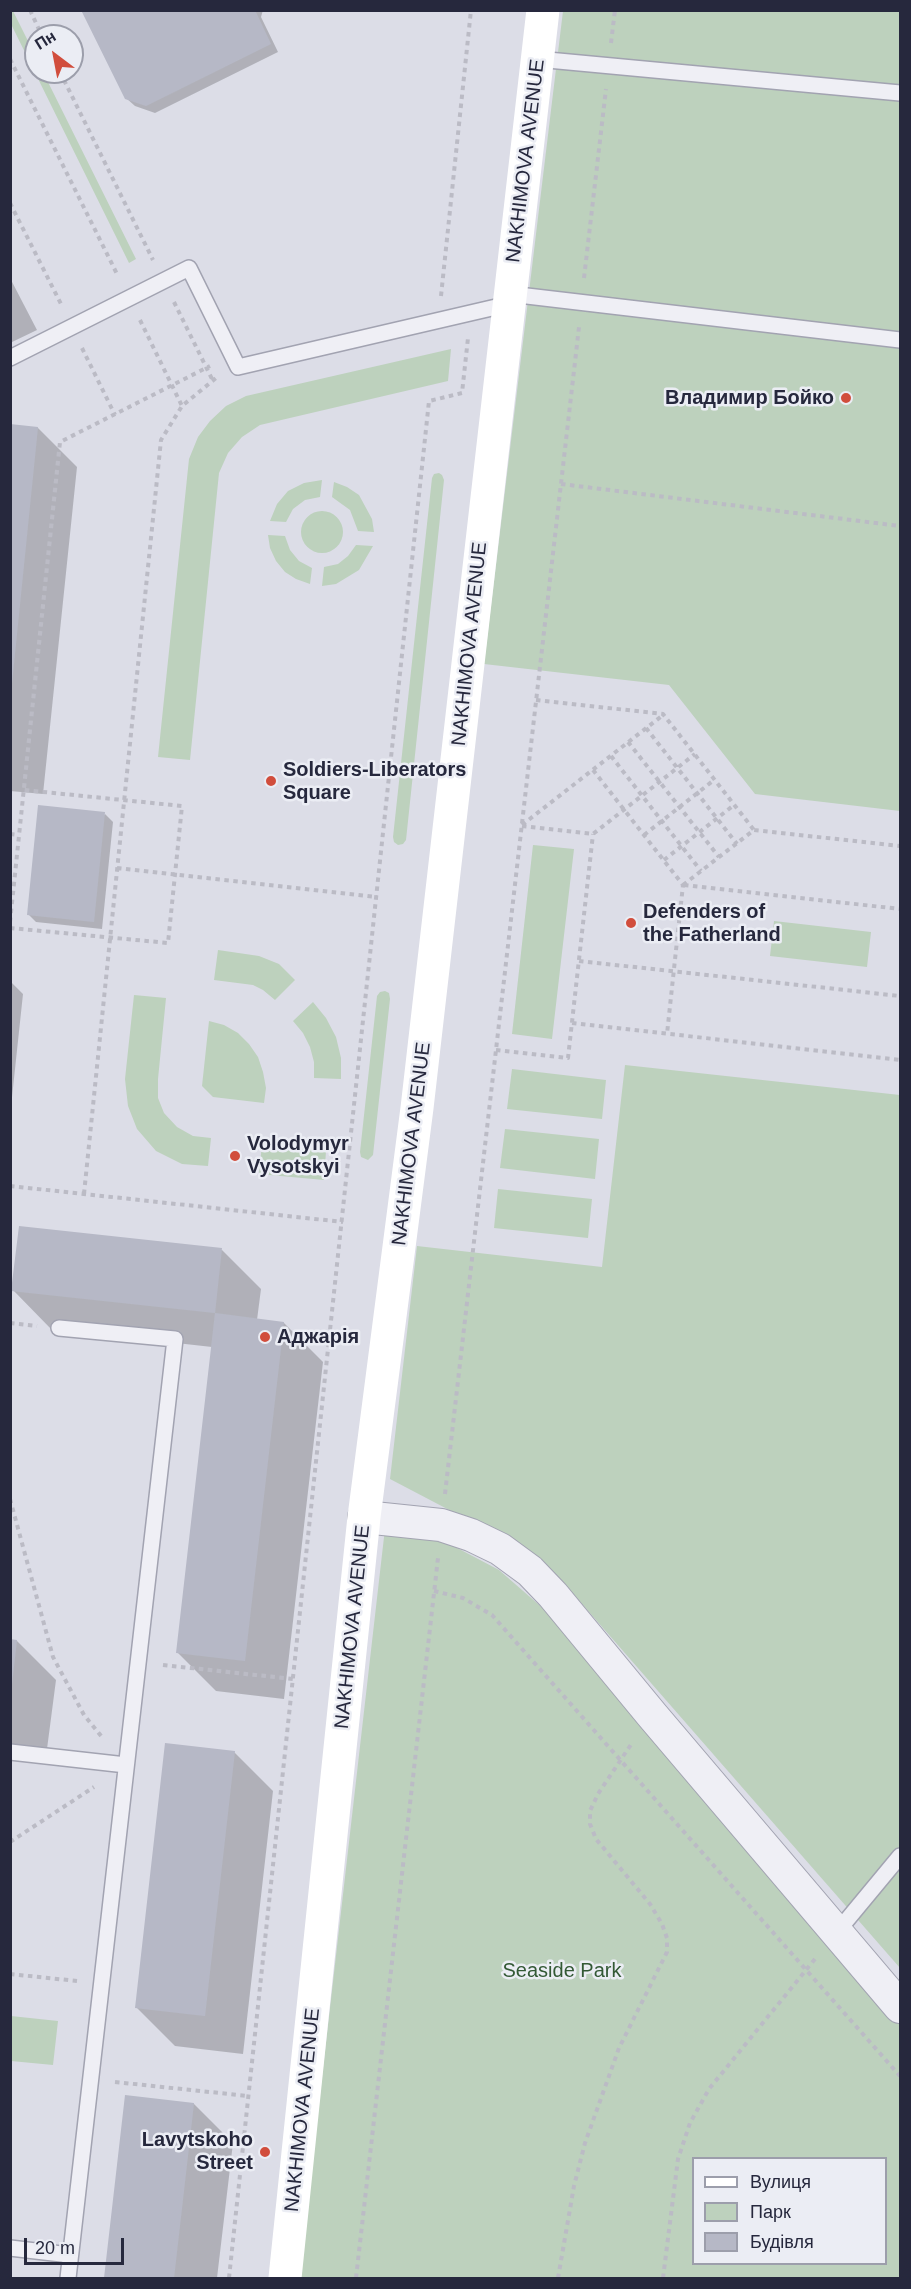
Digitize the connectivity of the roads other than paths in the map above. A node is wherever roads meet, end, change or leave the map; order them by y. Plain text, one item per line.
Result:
1 (543, 10) edge
2 (537, 59) junction
3 (900, 93) edge
4 (509, 299) junction
5 (900, 340) edge
6 (10, 358) edge
7 (59, 1328) dead end
8 (364, 1516) junction
9 (10, 1752) edge
10 (126, 1765) junction
11 (900, 1856) edge
12 (837, 1932) junction
13 (900, 2007) edge
14 (10, 2248) edge
15 (70, 2255) junction
16 (68, 2278) edge
17 (285, 2278) edge

1 - 2 main road, NAKHIMOVA AVENUE
2 - 3 lane
2 - 4 main road, NAKHIMOVA AVENUE
4 - 5 lane
4 - 6 lane
4 - 8 main road, NAKHIMOVA AVENUE
7 - 10 lane
8 - 12 street
8 - 17 main road, NAKHIMOVA AVENUE
9 - 10 lane
10 - 15 lane
11 - 12 lane
12 - 13 street
14 - 15 lane
15 - 16 lane

